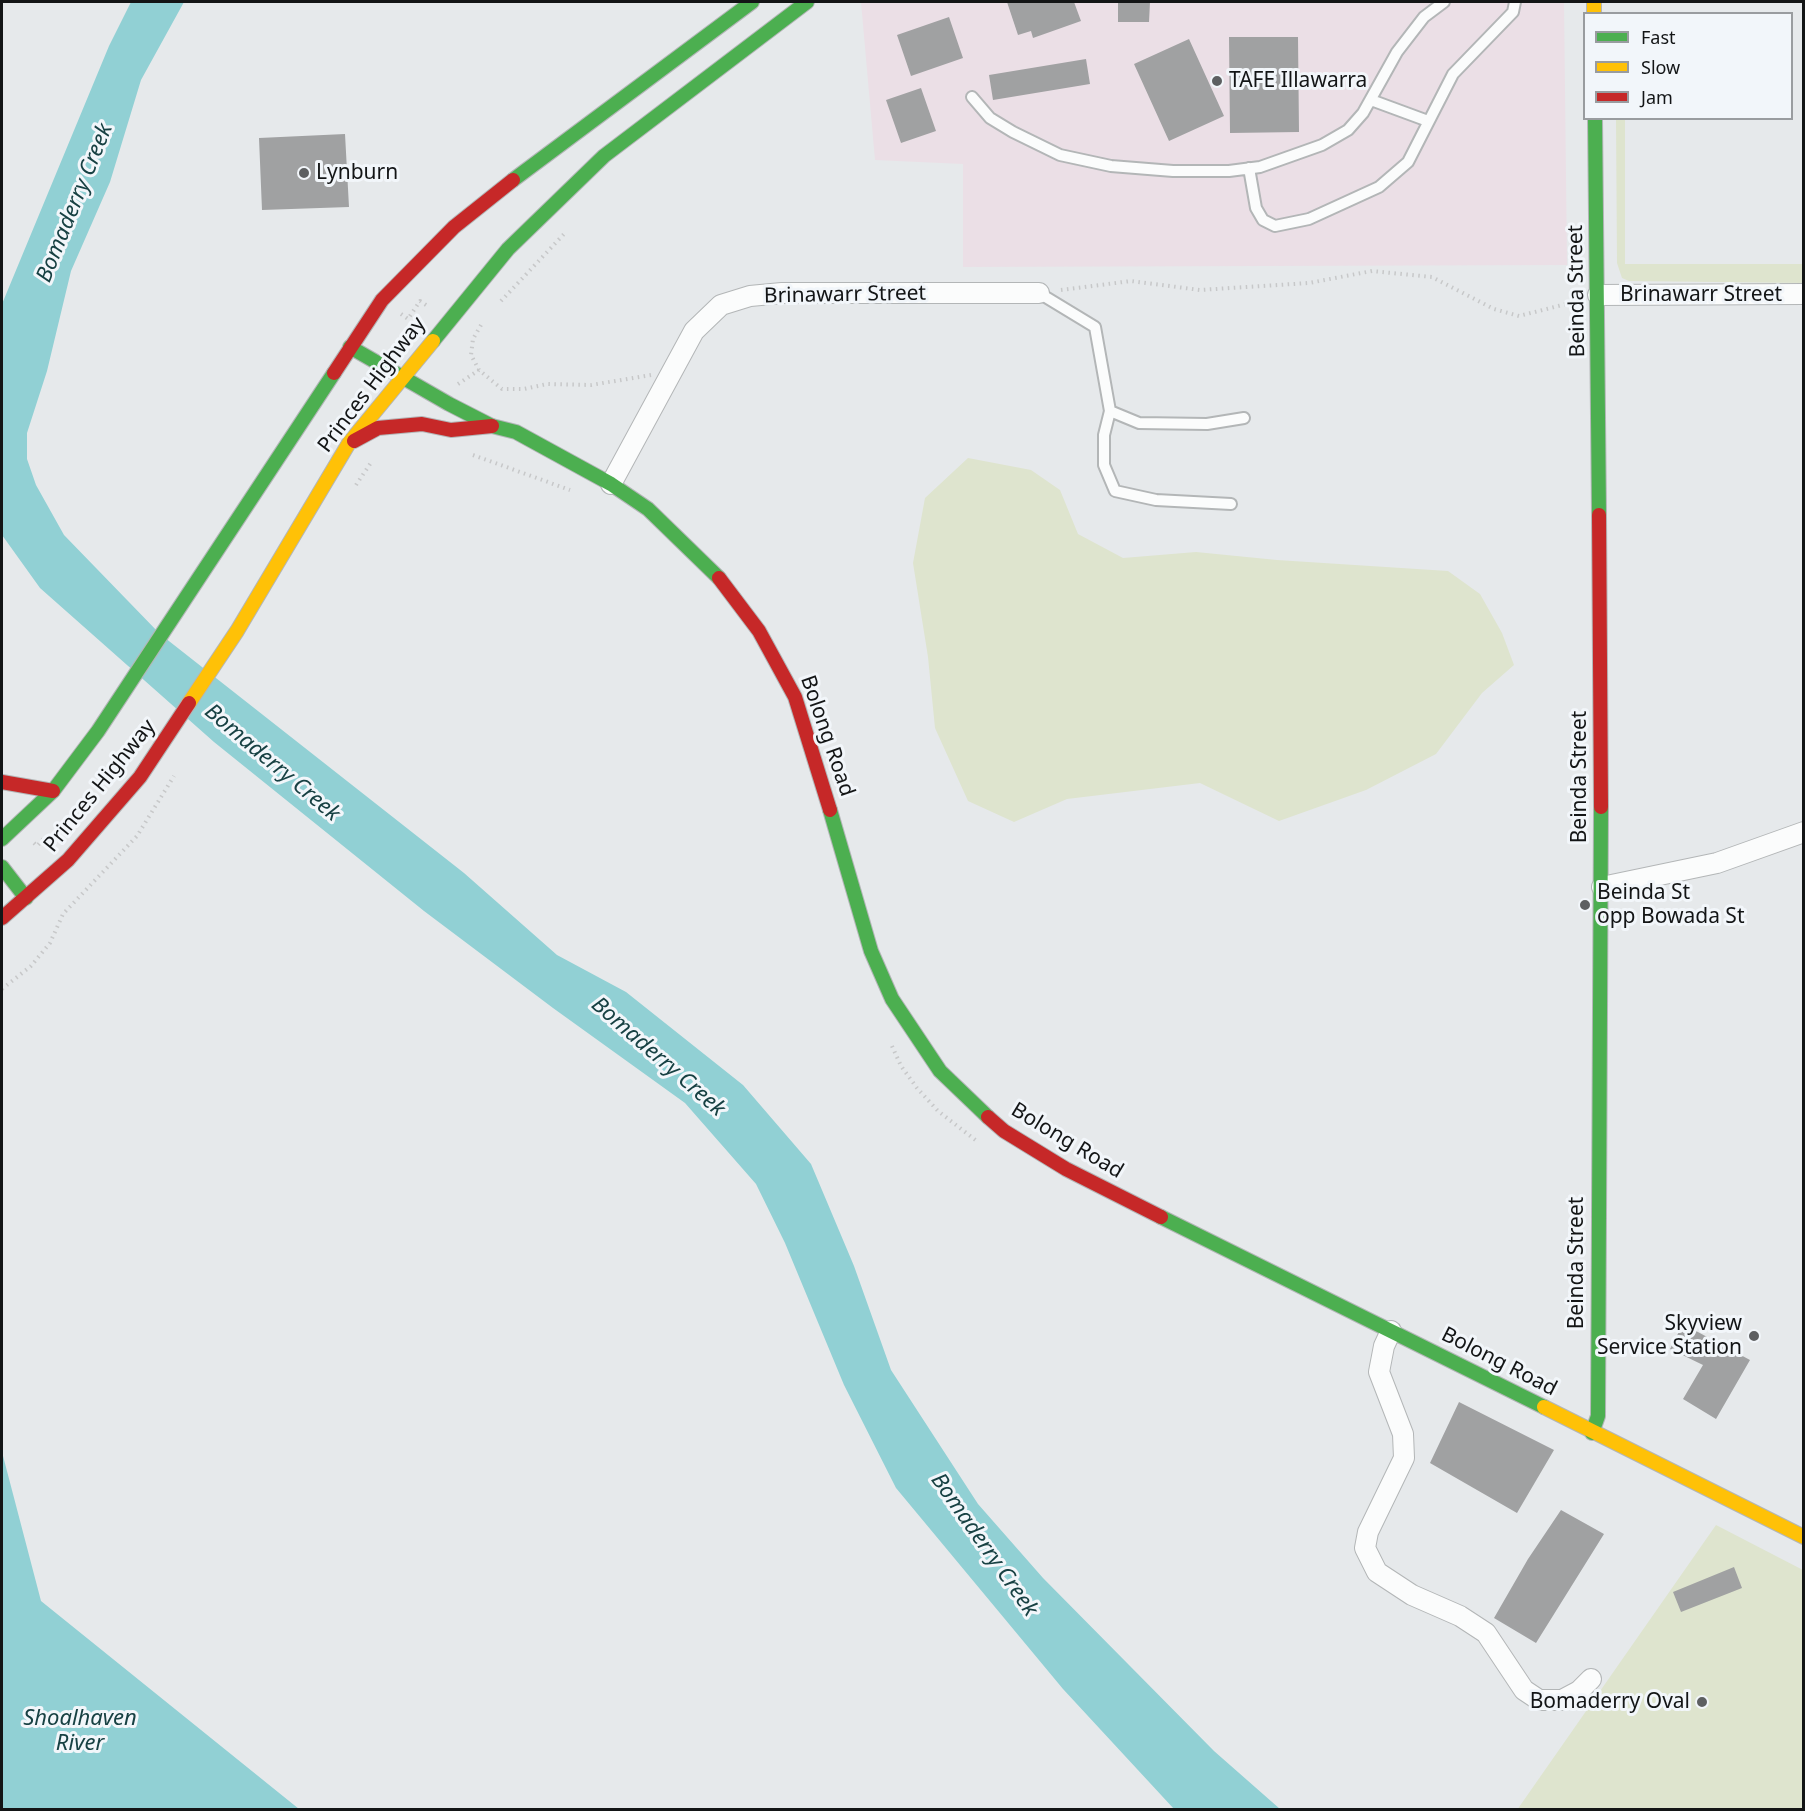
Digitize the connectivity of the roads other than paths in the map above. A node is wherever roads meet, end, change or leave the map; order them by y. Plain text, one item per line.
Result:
1 (752, 2) edge
2 (807, 2) edge
3 (1443, 2) edge
4 (1515, 2) edge
5 (972, 97) dead end
6 (1371, 100) junction
7 (1595, 120) edge
8 (1428, 121) junction
9 (1250, 168) junction
10 (1039, 293) joint
11 (1803, 294) edge
12 (1598, 295) junction
13 (350, 347) junction
14 (404, 378) junction
15 (494, 409) dead end
16 (1110, 411) junction
17 (1244, 418) dead end
18 (492, 426) junction
19 (516, 432) junction
20 (350, 443) junction
21 (611, 484) junction
22 (1231, 504) dead end
23 (2, 782) edge
24 (53, 791) junction
25 (1803, 832) edge
26 (2, 839) edge
27 (2, 867) edge
28 (1602, 887) junction
29 (26, 898) junction
30 (3, 914) edge
31 (1391, 1330) junction
32 (1592, 1433) junction
33 (1803, 1537) edge
34 (1591, 1679) dead end

1 - 13 main road, Princes Highway
2 - 14 main road, Princes Highway
3 - 6 lane
4 - 8 lane
5 - 9 lane
6 - 8 lane
6 - 9 lane
7 - 12 main road, Beinda Street
8 - 9 lane
10 - 16 lane
10 - 21 street, Brinawarr Street
11 - 12 street, Brinawarr Street
12 - 28 main road, Beinda Street
13 - 14 main road, Bolong Road
13 - 24 main road, Princes Highway
14 - 18 main road, Bolong Road
14 - 20 main road, Princes Highway
15 - 19 main road, Bolong Road
16 - 17 lane
16 - 22 lane
18 - 19 main road, Bolong Road
18 - 20 main road
19 - 21 main road, Bolong Road
20 - 29 main road, Princes Highway
21 - 31 main road, Bolong Road
23 - 24 main road
24 - 26 main road, Princes Highway
25 - 28 street
27 - 29 main road
28 - 32 main road, Beinda Street
29 - 30 main road, Princes Highway
31 - 32 main road, Bolong Road
31 - 34 street
32 - 33 main road, Bolong Road

